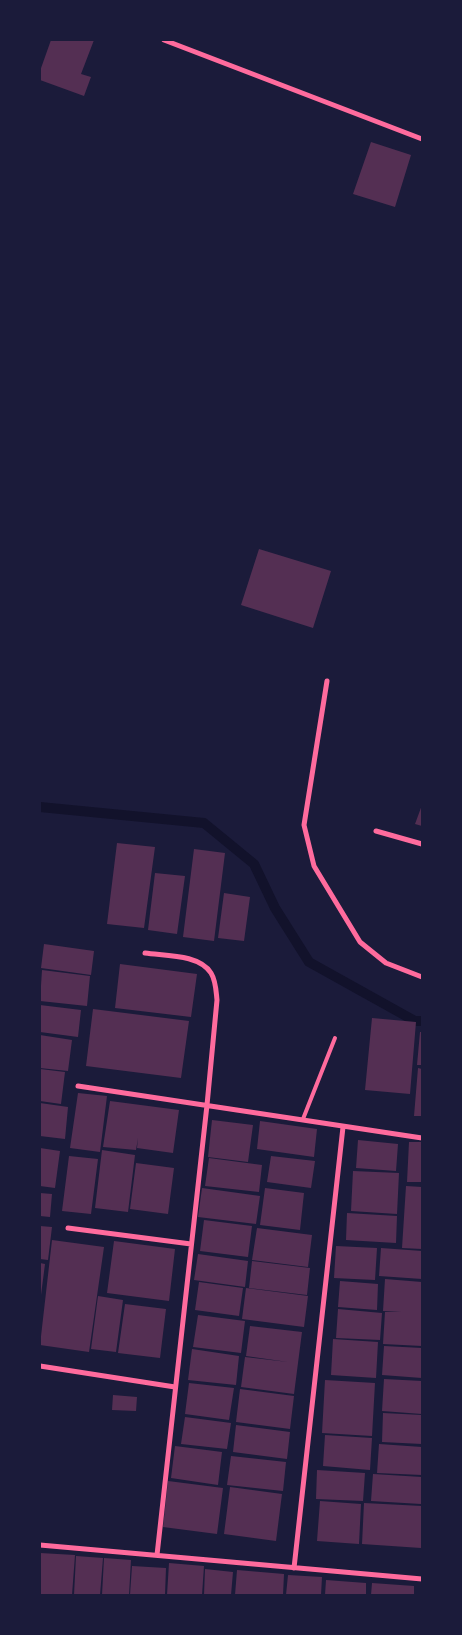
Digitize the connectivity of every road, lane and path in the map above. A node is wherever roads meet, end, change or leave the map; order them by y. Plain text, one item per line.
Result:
1 (164, 40) edge
2 (422, 139) edge
3 (327, 681) dead end
4 (376, 831) dead end
5 (422, 844) edge
6 (145, 953) dead end
7 (422, 977) edge
8 (335, 1038) dead end
9 (78, 1086) dead end
10 (207, 1105) junction
11 (303, 1119) junction
12 (343, 1127) junction
13 (422, 1138) edge
14 (68, 1228) dead end
15 (191, 1244) junction
16 (40, 1366) edge
17 (175, 1388) junction
18 (40, 1545) edge
19 (158, 1555) junction
20 (294, 1568) junction
21 (422, 1579) edge

1 - 2 street
3 - 7 street
4 - 5 street
6 - 10 street
8 - 11 lane
9 - 10 street
10 - 11 street
10 - 15 street
11 - 12 street
12 - 13 street
12 - 20 street
14 - 15 street
15 - 17 street
16 - 17 street
17 - 19 street
18 - 19 street
19 - 20 street
20 - 21 street

